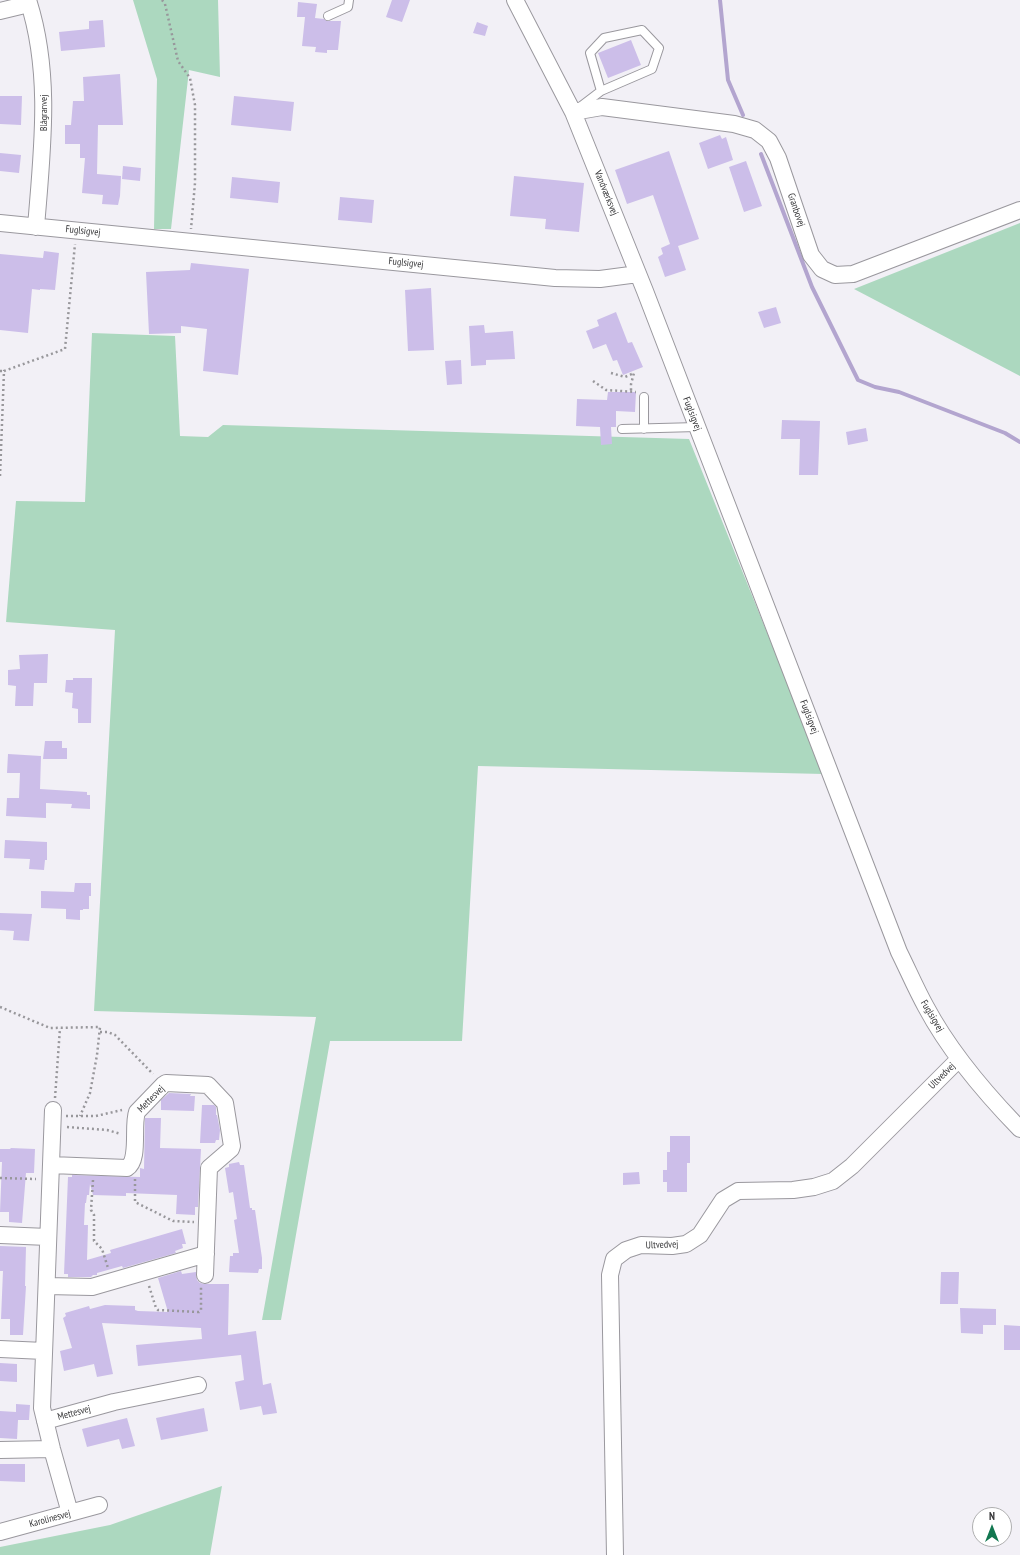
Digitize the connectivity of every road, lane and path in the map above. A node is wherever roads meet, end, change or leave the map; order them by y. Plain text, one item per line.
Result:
1 (162, 0) edge
2 (349, 0) edge
3 (519, 1) edge
4 (29, 2) edge
5 (0, 11) edge
6 (328, 16) dead end
7 (601, 91) junction
8 (573, 112) junction
9 (1020, 210) edge
10 (0, 223) edge
11 (36, 227) junction
12 (76, 231) junction
13 (190, 243) junction
14 (638, 274) junction
15 (0, 371) edge
16 (4, 371) junction
17 (611, 373) dead end
18 (593, 381) dead end
19 (631, 391) junction
20 (644, 397) joint
21 (698, 427) junction
22 (622, 429) dead end
23 (644, 429) junction
24 (0, 476) edge
25 (0, 1007) edge
26 (60, 1028) junction
27 (100, 1032) junction
28 (959, 1059) junction
29 (163, 1085) junction
30 (137, 1112) junction
31 (80, 1116) junction
32 (52, 1117) junction
33 (1020, 1129) edge
34 (134, 1135) junction
35 (130, 1166) junction
36 (93, 1167) junction
37 (51, 1172) junction
38 (0, 1178) edge
39 (207, 1222) junction
40 (0, 1235) edge
41 (48, 1237) junction
42 (206, 1254) junction
43 (145, 1272) junction
44 (205, 1275) joint
45 (112, 1281) junction
46 (46, 1286) junction
47 (0, 1349) edge
48 (44, 1351) junction
49 (198, 1386) dead end
50 (45, 1421) junction
51 (52, 1449) junction
52 (0, 1450) edge
53 (99, 1505) dead end
54 (70, 1513) junction
55 (0, 1532) edge
56 (615, 1555) edge

1 - 13 path
2 - 6 lane
3 - 8 street, Vandværksvej
4 - 5 street
4 - 11 street, Blågranvej
7 - 7 lane
7 - 8 lane
8 - 9 street, Granbovej
8 - 14 street, Vandværksvej
10 - 11 street, Fuglsigvej
11 - 12 street, Fuglsigvej
12 - 13 street, Fuglsigvej
12 - 16 path
13 - 14 street, Fuglsigvej
14 - 21 street, Fuglsigvej
15 - 16 path
16 - 24 path
17 - 19 path
18 - 19 path
19 - 20 path
20 - 23 lane
21 - 23 lane
21 - 28 street, Fuglsigvej
22 - 23 lane
25 - 26 path
26 - 27 path
26 - 32 path
27 - 29 path
27 - 31 path
28 - 33 street, Fuglsigvej
28 - 56 street, Ultvedvej
29 - 30 street, Mettesvej
29 - 39 street, Mettesvej
30 - 31 path
30 - 34 street, Mettesvej
31 - 32 path
32 - 34 path
32 - 37 street, Mettesvej
34 - 35 street, Mettesvej
35 - 36 street
35 - 39 path
36 - 37 street
36 - 45 path
37 - 38 path
37 - 41 street, Mettesvej
39 - 42 street, Mettesvej
40 - 41 street
41 - 46 street, Mettesvej
42 - 43 street
42 - 44 street, Mettesvej
43 - 44 path
43 - 45 street
45 - 46 street
46 - 48 street, Mettesvej
47 - 48 street
48 - 50 street, Mettesvej
49 - 50 street, Mettesvej
50 - 51 street, Mettesvej
51 - 52 street
51 - 54 street, Mettesvej
53 - 54 street, Karolinesvej
54 - 55 street, Karolinesvej

